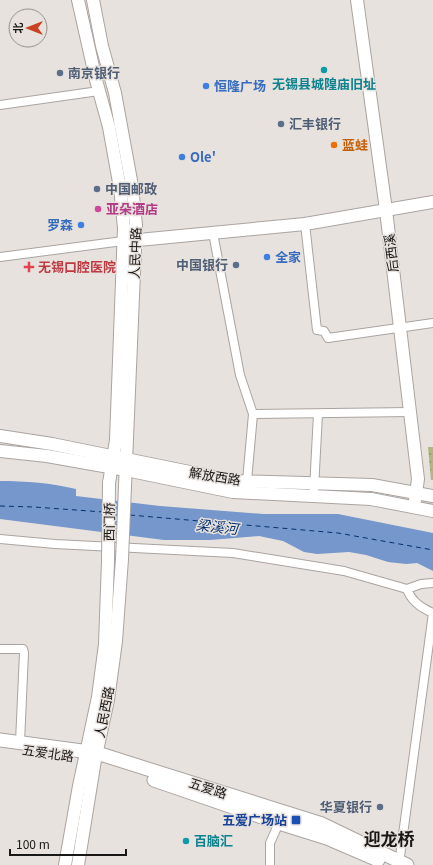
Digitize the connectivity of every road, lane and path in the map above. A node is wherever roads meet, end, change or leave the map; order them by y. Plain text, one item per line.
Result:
1 (78, 0) edge
2 (93, 0) edge
3 (357, 0) edge
4 (99, 92) junction
5 (0, 105) edge
6 (433, 202) edge
7 (386, 210) junction
8 (305, 224) junction
9 (212, 232) junction
10 (136, 240) junction
11 (123, 241) junction
12 (0, 257) edge
13 (433, 323) edge
14 (400, 327) junction
15 (410, 412) junction
16 (253, 414) junction
17 (318, 414) junction
18 (0, 436) edge
19 (0, 451) edge
20 (113, 455) junction
21 (126, 464) junction
22 (111, 468) junction
23 (247, 481) junction
24 (109, 483) joint
25 (125, 486) joint
26 (314, 490) junction
27 (416, 493) junction
28 (433, 496) edge
29 (414, 506) junction
30 (433, 511) edge
31 (0, 539) edge
32 (122, 559) joint
33 (108, 561) joint
34 (433, 583) edge
35 (407, 589) junction
36 (433, 613) edge
37 (0, 649) edge
38 (0, 740) edge
39 (20, 742) junction
40 (0, 746) edge
41 (91, 755) junction
42 (279, 823) junction
43 (399, 864) edge
44 (65, 865) edge
45 (78, 865) edge
46 (270, 865) edge

1 - 4 main road, 人民中路
2 - 10 main road, 人民中路
3 - 7 main road, 后西溪
4 - 5 street
4 - 11 main road, 人民中路
6 - 7 main road
7 - 8 main road
7 - 14 main road, 后西溪
8 - 9 main road
8 - 14 street
9 - 10 main road
9 - 16 street
10 - 11 main road
10 - 21 main road, 人民中路
11 - 12 street
11 - 20 main road, 人民中路
13 - 14 street
14 - 15 main road, 后西溪
15 - 17 street
15 - 27 main road, 后西溪
16 - 17 street
16 - 23 street
17 - 26 street
18 - 20 main road, 解放西路
19 - 22 main road, 解放西路
20 - 21 main road, 解放西路
20 - 22 main road, 人民中路
21 - 22 main road, 解放西路
21 - 23 main road, 解放西路
21 - 25 main road, 人民中路
21 - 26 main road, 解放西路
22 - 24 main road, 人民中路
23 - 26 main road, 解放西路
24 - 33 main road, 西门桥, bridge
25 - 32 main road, 西门桥, bridge
26 - 27 main road, 解放西路
26 - 29 main road, 解放西路
27 - 28 main road, 解放西路
27 - 29 main road, 后西溪
29 - 30 main road, 解放西路
31 - 35 street
32 - 41 main road, 人民西路
33 - 41 main road, 人民西路
34 - 35 street
35 - 36 street
36 - 43 street
37 - 39 street
38 - 39 main road, 五爱路
39 - 41 main road, 五爱路
40 - 41 main road, 五爱北路
41 - 42 main road, 五爱路
41 - 43 main road, 五爱路
41 - 44 main road, 人民西路
41 - 45 main road, 人民西路
42 - 43 main road, 五爱路
42 - 46 street

